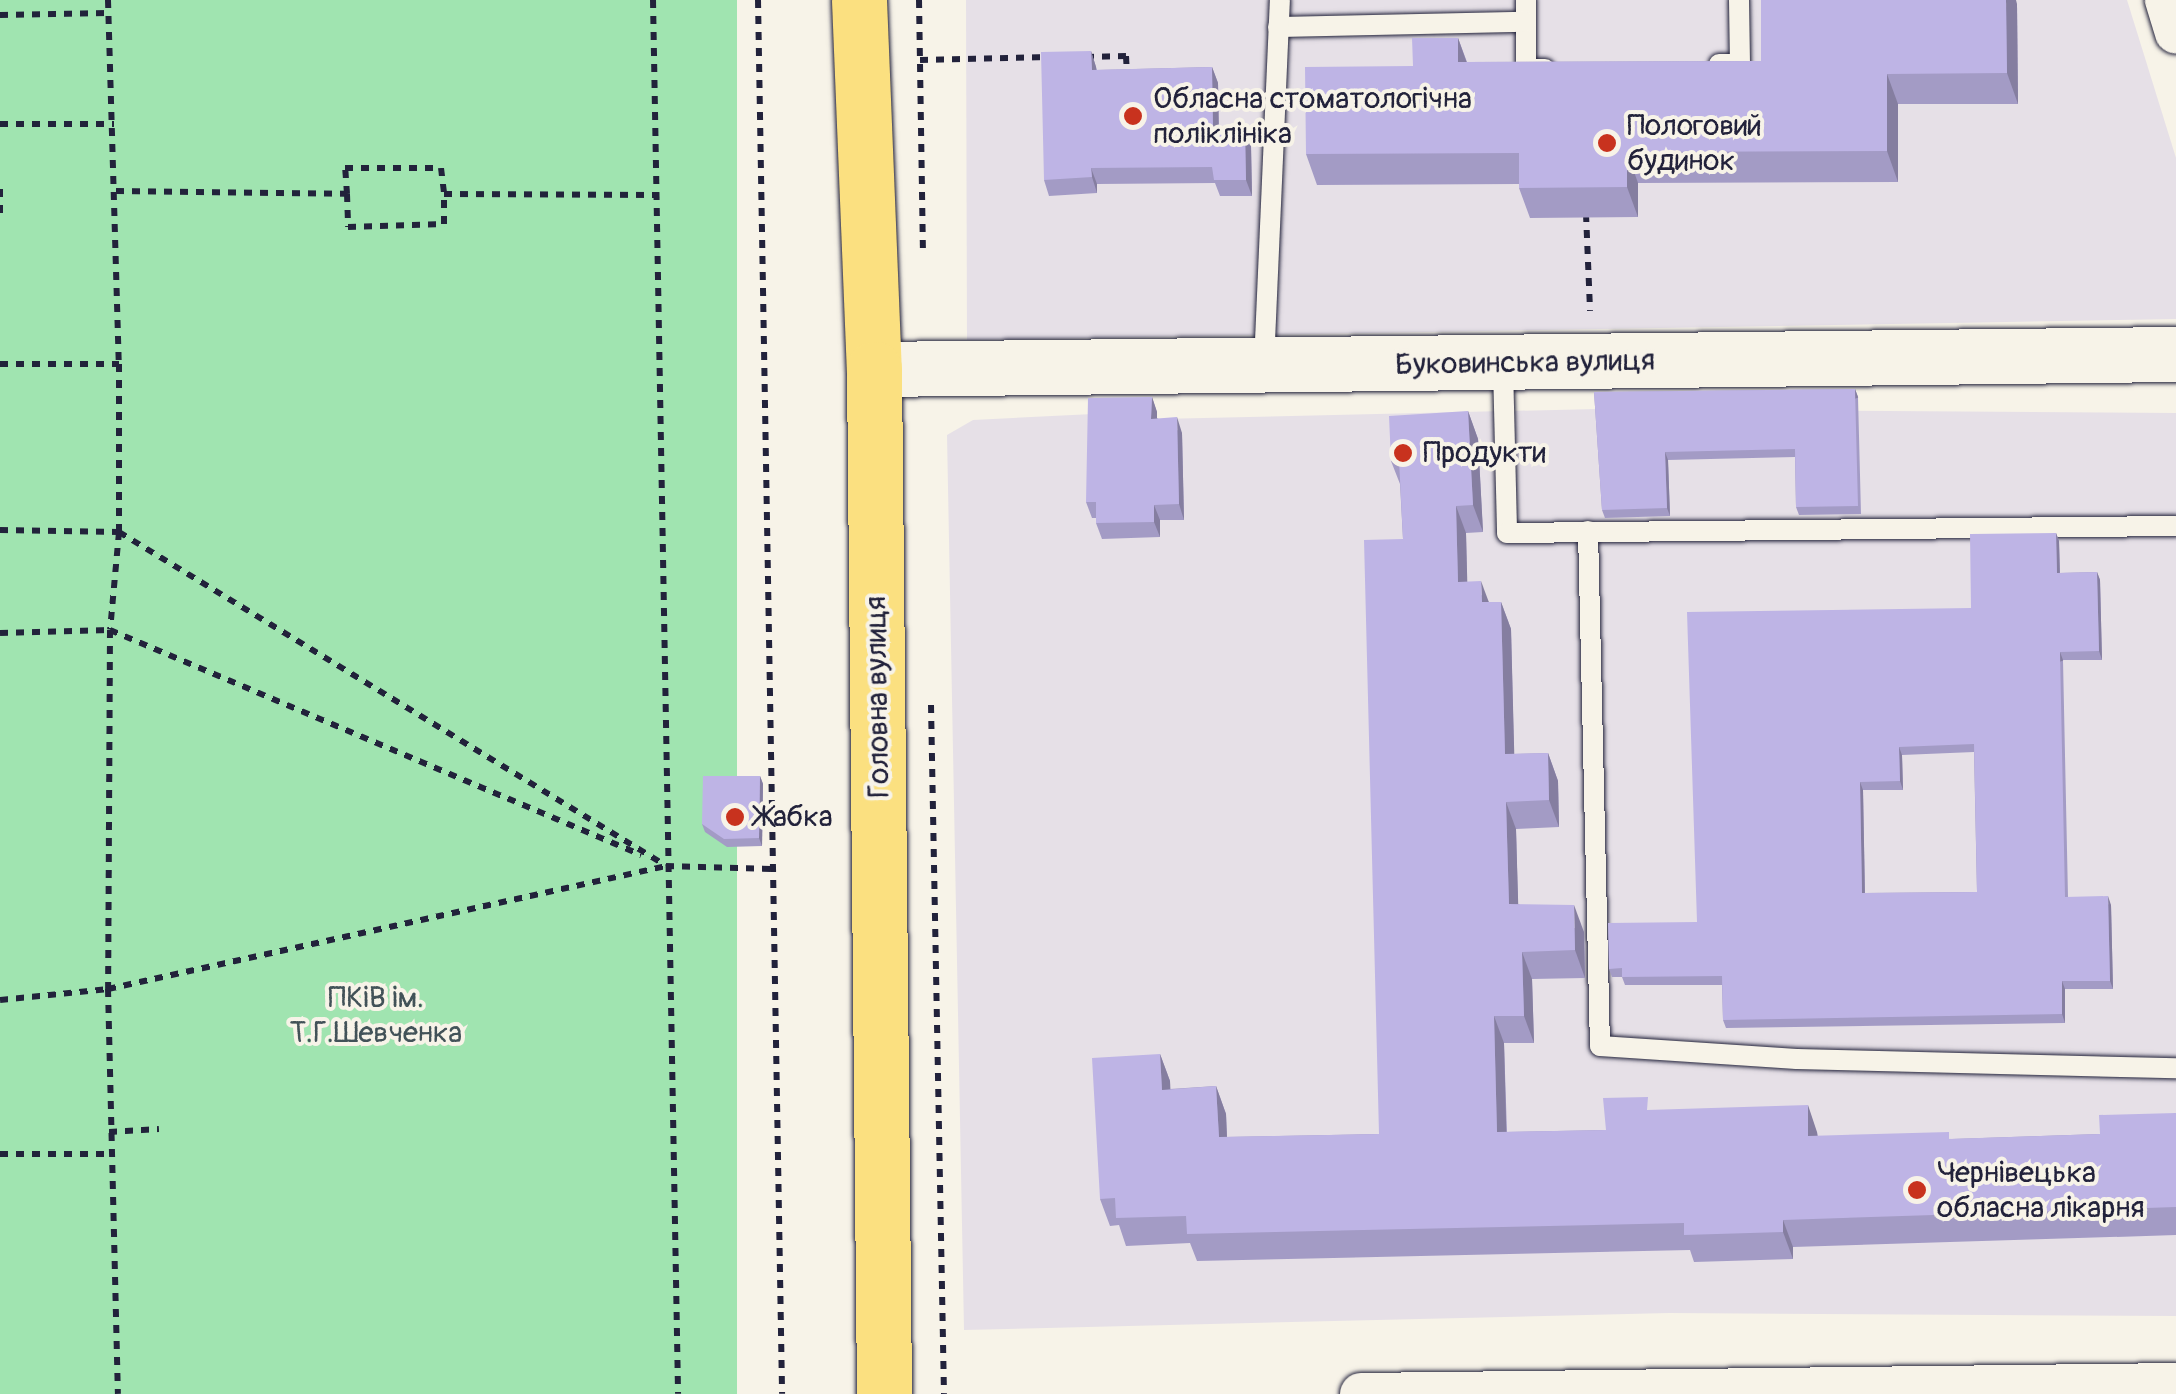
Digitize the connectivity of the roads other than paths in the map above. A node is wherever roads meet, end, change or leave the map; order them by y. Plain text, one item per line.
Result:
1 (858, 0) edge
2 (1280, 0) edge
3 (1526, 0) edge
4 (1739, 0) edge
5 (2166, 0) edge
6 (1526, 22) junction
7 (1278, 26) junction
8 (2176, 32) edge
9 (1701, 65) edge
10 (1564, 68) edge
11 (2176, 354) edge
12 (1503, 364) junction
13 (1264, 366) junction
14 (874, 369) junction
15 (2176, 526) edge
16 (1588, 530) junction
17 (2176, 1068) edge
18 (2176, 1384) edge
19 (1770, 1392) edge
20 (884, 1394) edge
21 (1361, 1394) edge

1 - 14 main road, Головна вулиця
2 - 7 lane
3 - 6 lane
4 - 9 lane
5 - 8 street
6 - 7 lane
6 - 10 lane
7 - 13 lane
11 - 12 street, Буковинська вулиця
12 - 13 street, Буковинська вулиця
12 - 16 lane
13 - 14 street, Буковинська вулиця
14 - 20 main road, Головна вулиця
15 - 16 lane
16 - 17 lane
18 - 19 street
19 - 21 street

